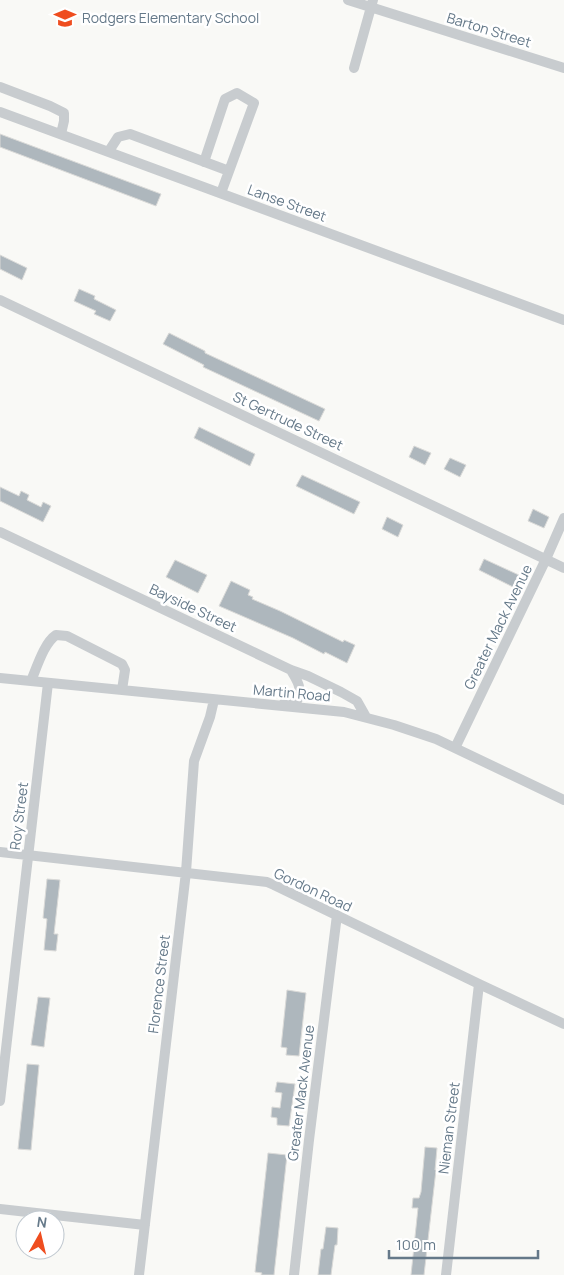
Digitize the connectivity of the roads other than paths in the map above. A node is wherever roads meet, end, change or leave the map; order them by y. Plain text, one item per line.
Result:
1 (348, 0) edge
2 (372, 4) edge
3 (354, 68) dead end
4 (564, 68) edge
5 (0, 87) edge
6 (0, 112) edge
7 (61, 134) junction
8 (109, 151) junction
9 (204, 162) junction
10 (229, 171) junction
11 (221, 193) junction
12 (0, 300) edge
13 (564, 320) edge
14 (564, 518) edge
15 (0, 532) edge
16 (546, 559) junction
17 (564, 568) edge
18 (291, 670) junction
19 (0, 678) edge
20 (31, 681) junction
21 (48, 683) junction
22 (122, 690) junction
23 (214, 700) junction
24 (262, 704) junction
25 (366, 717) junction
26 (455, 748) junction
27 (564, 800) edge
28 (0, 852) edge
29 (28, 855) junction
30 (186, 872) junction
31 (337, 915) junction
32 (479, 984) junction
33 (564, 1024) edge
34 (0, 1101) edge
35 (0, 1209) edge
36 (145, 1224) junction
37 (140, 1275) edge
38 (294, 1275) edge
39 (446, 1275) edge

1 - 2 street, Barton Street
2 - 3 street
2 - 4 street, Barton Street
5 - 7 street
6 - 7 street, Lanse Street
7 - 8 street, Lanse Street
8 - 9 street
8 - 11 street, Lanse Street
9 - 10 street
9 - 10 street
10 - 11 street
11 - 13 street, Lanse Street
12 - 16 street, St Gertrude Street
14 - 16 street, Greater Mack Avenue
15 - 18 street, Bayside Street
16 - 17 street, St Gertrude Street
16 - 26 street, Greater Mack Avenue
18 - 24 street
18 - 25 street, Bayside Street
19 - 20 street, Martin Road
20 - 21 street, Martin Road
20 - 22 street
21 - 22 street, Martin Road
21 - 29 street, Roy Street
22 - 23 street, Martin Road
23 - 24 street, Martin Road
23 - 30 street, Florence Street
24 - 25 street, Martin Road
25 - 26 street, Martin Road
26 - 27 street, Martin Road
28 - 29 street, Gordon Road
29 - 30 street, Gordon Road
29 - 34 street, Roy Street
30 - 31 street, Gordon Road
30 - 36 street, Florence Street
31 - 32 street, Gordon Road
31 - 38 street, Greater Mack Avenue
32 - 33 street, Gordon Road
32 - 39 street, Nieman Street
35 - 36 street
36 - 37 street, Florence Street

